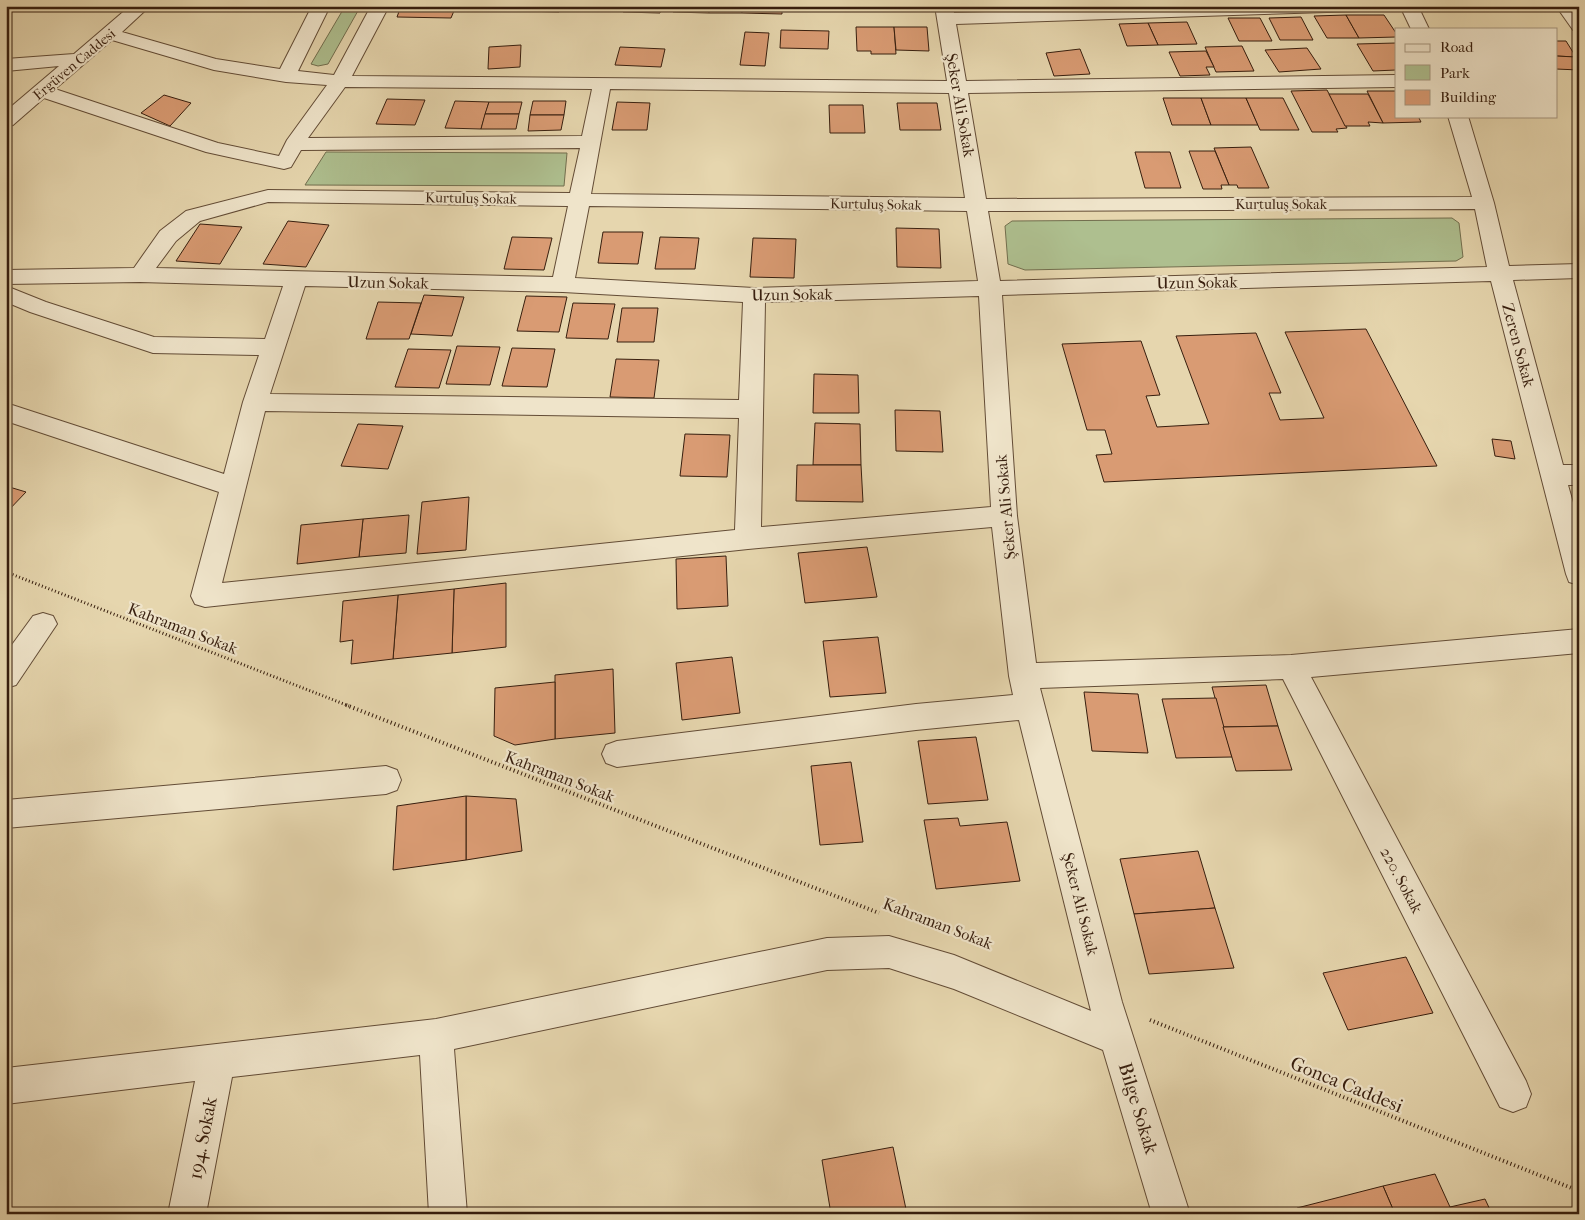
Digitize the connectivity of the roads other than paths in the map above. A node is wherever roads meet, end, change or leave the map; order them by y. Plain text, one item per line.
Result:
1 (141, 6) edge
2 (321, 6) edge
3 (380, 6) edge
4 (1358, 6) edge
5 (1409, 6) edge
6 (1565, 6) edge
7 (945, 13) edge
8 (1579, 26) edge
9 (1420, 28) edge
10 (110, 34) junction
11 (79, 59) junction
12 (6, 65) edge
13 (286, 76) junction
14 (340, 81) junction
15 (1395, 81) edge
16 (602, 84) junction
17 (958, 87) junction
18 (42, 91) junction
19 (1459, 118) edge
20 (6, 121) edge
21 (590, 142) junction
22 (294, 144) junction
23 (284, 164) junction
24 (268, 196) junction
25 (579, 199) junction
26 (1484, 203) junction
27 (978, 205) junction
28 (1579, 271) edge
29 (1500, 274) junction
30 (140, 275) junction
31 (6, 277) edge
32 (296, 280) junction
33 (563, 285) junction
34 (990, 288) junction
35 (6, 293) edge
36 (754, 295) junction
37 (273, 347) junction
38 (255, 402) junction
39 (751, 410) junction
40 (6, 412) edge
41 (1579, 474) edge
42 (1553, 475) junction
43 (233, 487) junction
44 (1004, 516) junction
45 (748, 539) junction
46 (1579, 574) edge
47 (43, 624) dead end
48 (1579, 640) edge
49 (1291, 667) junction
50 (6, 676) edge
51 (1023, 676) junction
52 (1031, 706) junction
53 (617, 754) dead end
54 (386, 780) dead end
55 (6, 814) edge
56 (1106, 1002) joint
57 (436, 1036) junction
58 (1118, 1039) junction
59 (217, 1062) junction
60 (6, 1086) edge
61 (1513, 1094) dead end
62 (187, 1214) edge
63 (448, 1214) edge
64 (1172, 1214) edge

1 - 10 street, Ergüven Caddesi
2 - 13 street
3 - 14 street
4 - 7 street
5 - 9 street
6 - 8 street
7 - 17 street, Şeker Ali Sokak
10 - 11 street, Ergüven Caddesi
10 - 13 street
11 - 12 street
11 - 18 street, Ergüven Caddesi
13 - 14 street
14 - 16 street
14 - 22 street
15 - 17 street
16 - 17 street
16 - 21 street
17 - 27 street, Şeker Ali Sokak
18 - 20 street, Ergüven Caddesi
18 - 23 street
19 - 26 street, Zeren Sokak
21 - 22 street
21 - 25 street
22 - 23 street
23 - 24 street
24 - 25 street, Kurtuluş Sokak
24 - 30 street, Kurtuluş Sokak
25 - 27 street, Kurtuluş Sokak
25 - 33 street
26 - 27 street, Kurtuluş Sokak
26 - 29 street, Zeren Sokak
27 - 34 street, Şeker Ali Sokak
28 - 29 street, Uzun Sokak
29 - 34 street, Uzun Sokak
29 - 42 street, Zeren Sokak
30 - 31 street, Uzun Sokak
30 - 32 street, Uzun Sokak
32 - 33 street, Uzun Sokak
32 - 37 street
33 - 36 street, Uzun Sokak
34 - 36 street, Uzun Sokak
34 - 44 street, Şeker Ali Sokak
35 - 37 street
36 - 39 street
37 - 38 street
38 - 39 street
38 - 43 street
39 - 45 street
40 - 43 street
41 - 42 street
42 - 46 street, Zeren Sokak
43 - 45 street
44 - 45 street
44 - 51 street, Şeker Ali Sokak
47 - 50 street
48 - 49 street
49 - 51 street
49 - 61 street, 220. Sokak
51 - 52 street, Şeker Ali Sokak
52 - 53 street
52 - 56 street, Şeker Ali Sokak
54 - 55 street
56 - 58 street, Bilge Sokak
57 - 58 street
57 - 59 street
57 - 63 street
58 - 64 street, Bilge Sokak
59 - 60 street
59 - 62 street, 194. Sokak

